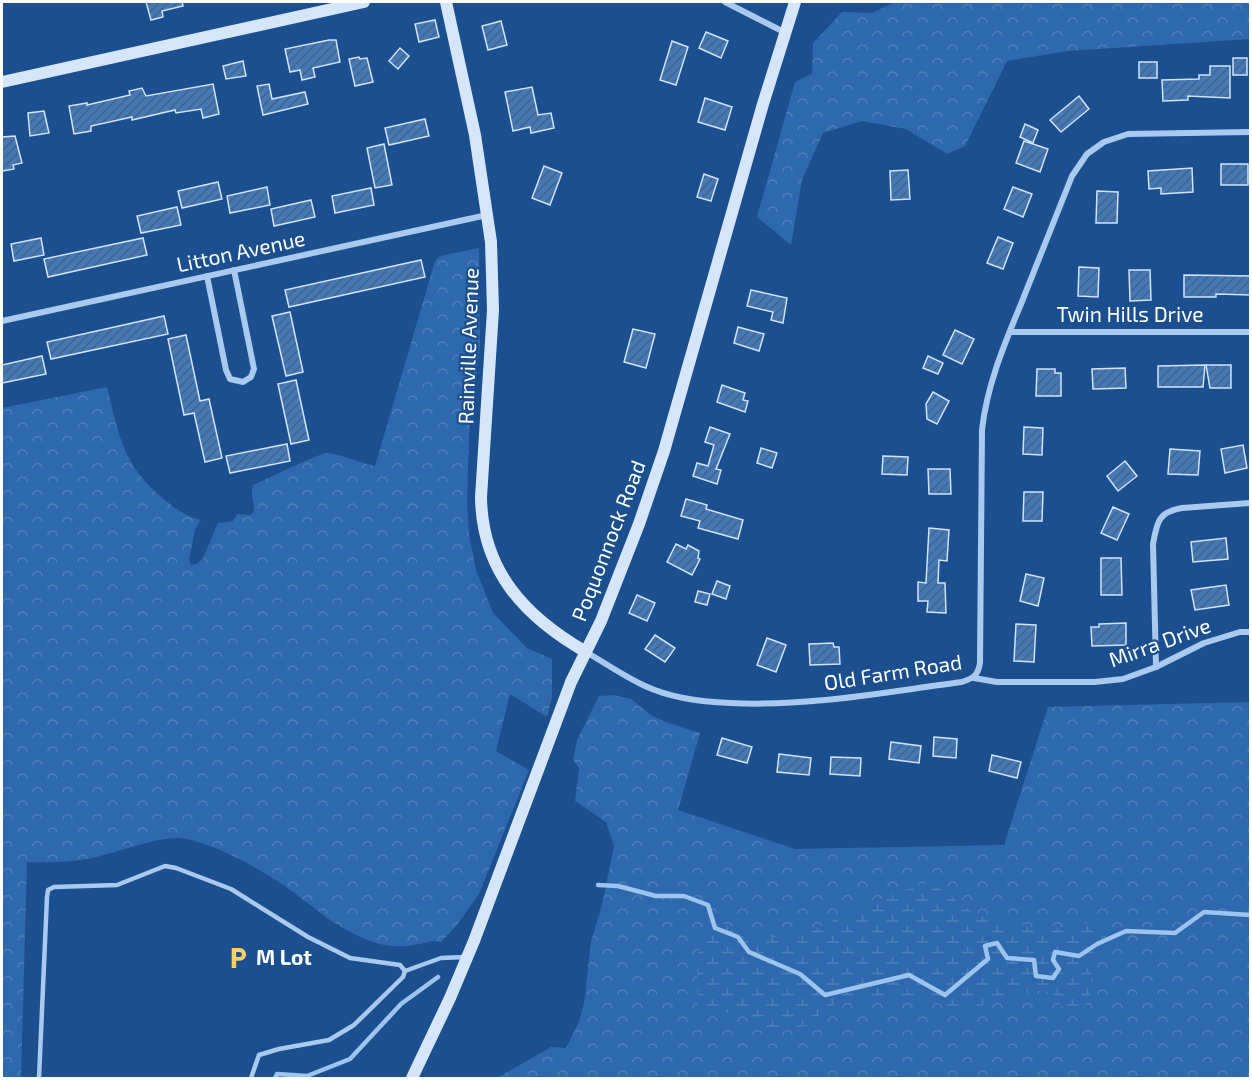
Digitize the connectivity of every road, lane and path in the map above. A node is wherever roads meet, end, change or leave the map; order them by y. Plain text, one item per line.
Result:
1 (364, 2) edge
2 (446, 2) edge
3 (725, 2) edge
4 (795, 2) edge
5 (784, 32) junction
6 (2, 82) edge
7 (1251, 132) edge
8 (487, 215) junction
9 (234, 270) junction
10 (207, 276) junction
11 (2, 321) edge
12 (1010, 332) junction
13 (1251, 332) edge
14 (1251, 503) edge
15 (1251, 632) edge
16 (586, 652) junction
17 (1156, 667) junction
18 (974, 678) junction
19 (468, 957) junction
20 (405, 971) junction
21 (39, 1078) edge
22 (251, 1078) edge
23 (412, 1078) edge

1 - 6 main road
2 - 8 main road, Rainville Avenue
3 - 5 street
4 - 5 main road, Poquonnock Road
5 - 16 main road, Poquonnock Road
7 - 12 street, Old Farm Road
8 - 9 street, Litton Avenue
8 - 16 main road, Rainville Avenue
9 - 10 street, Litton Avenue
9 - 10 street
10 - 11 street, Litton Avenue
12 - 13 street, Twin Hills Drive
12 - 18 street, Old Farm Road
14 - 17 street
15 - 17 street, Mirra Drive
16 - 18 street, Old Farm Road
16 - 19 main road, Poquonnock Road
17 - 18 street, Mirra Drive
19 - 20 lane
19 - 23 main road, Poquonnock Road
20 - 21 lane
20 - 22 lane

